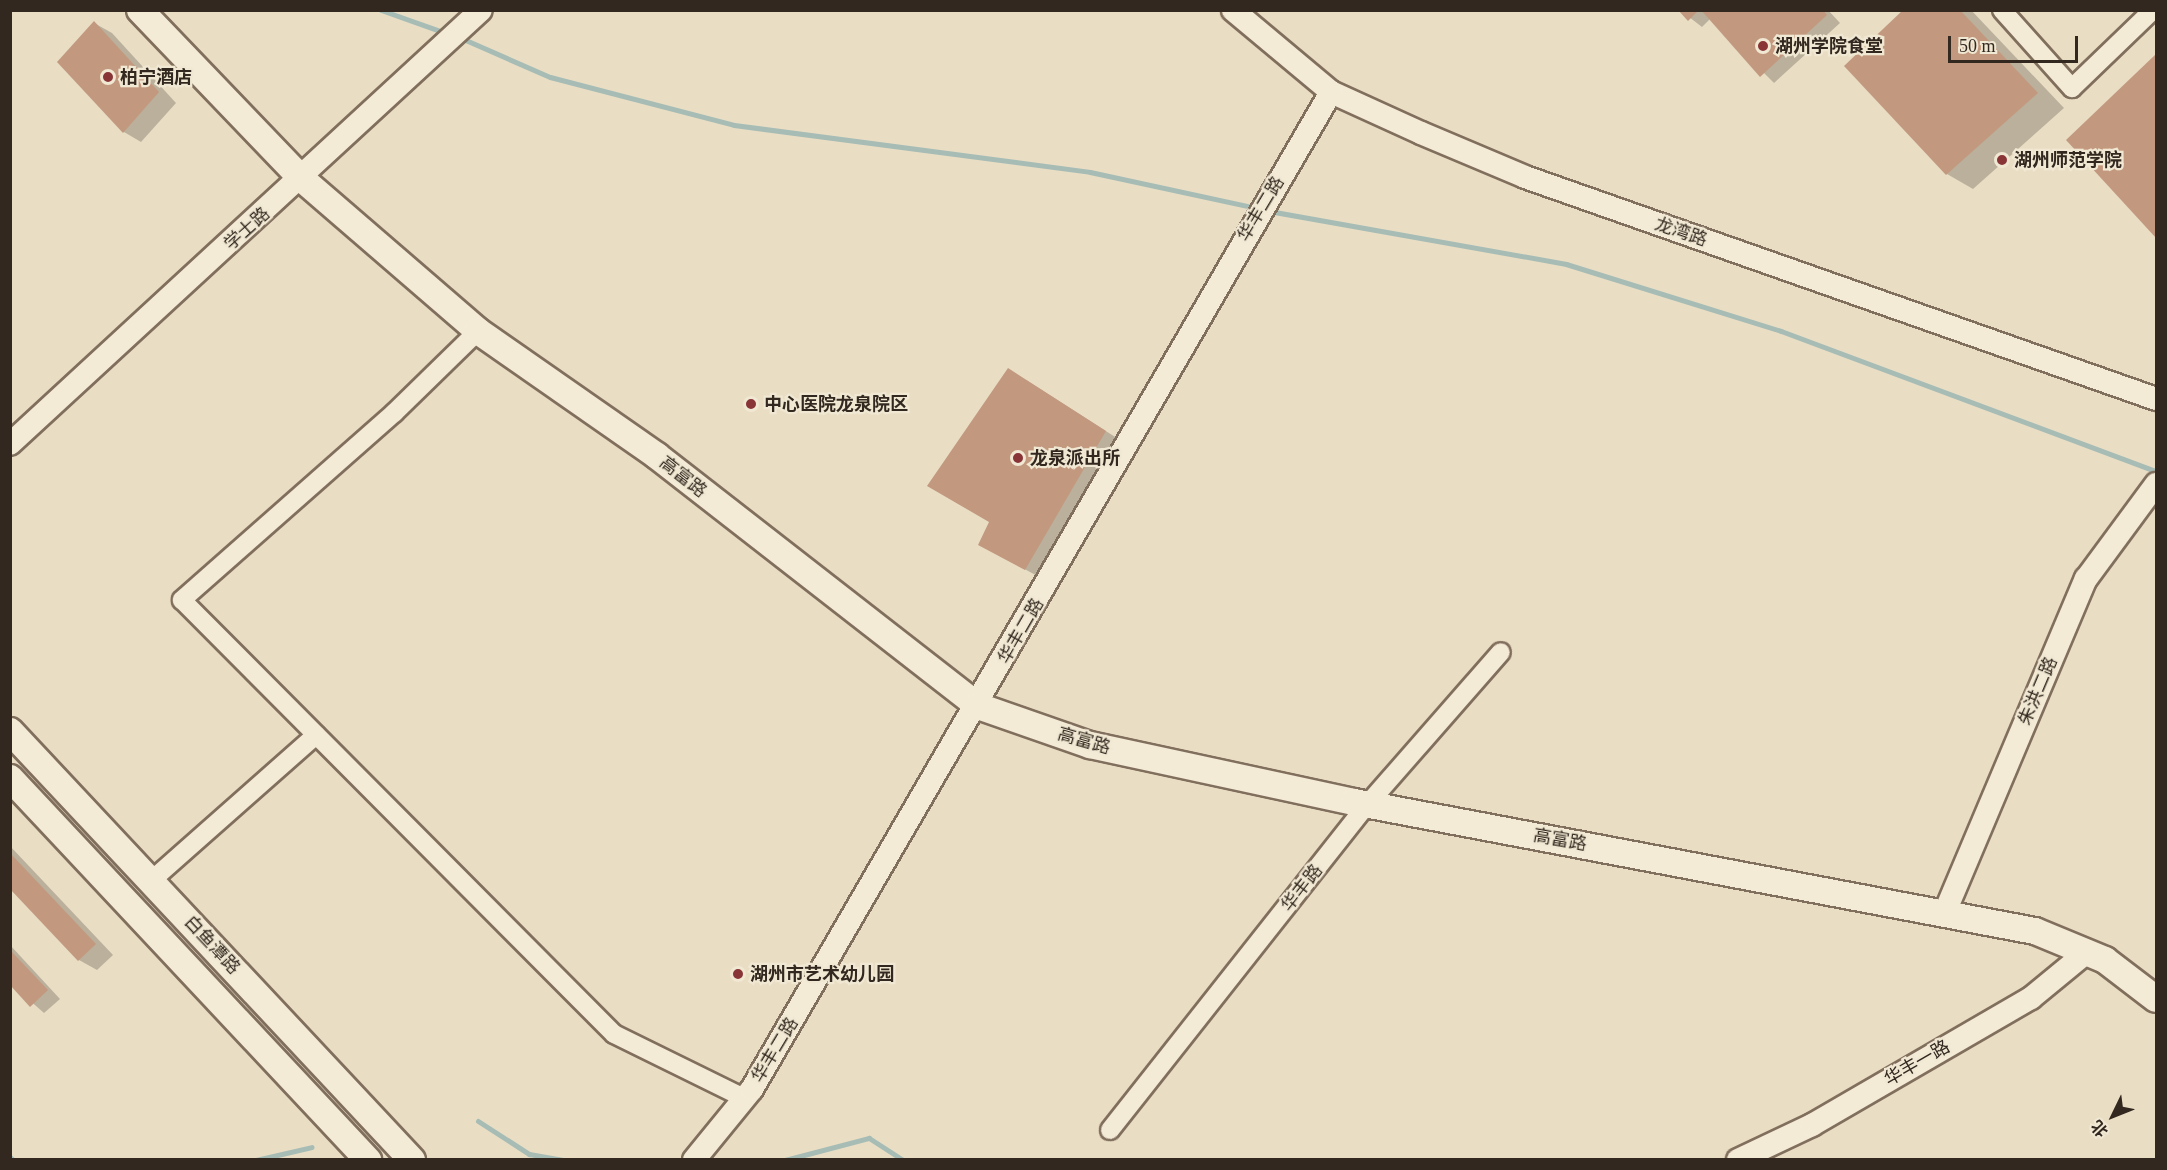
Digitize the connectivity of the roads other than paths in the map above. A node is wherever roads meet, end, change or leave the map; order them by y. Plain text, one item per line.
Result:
1 (140, 10) edge
2 (1233, 10) edge
3 (2002, 10) edge
4 (2153, 10) edge
5 (477, 14) edge
6 (1331, 92) junction
7 (302, 179) junction
8 (478, 331) junction
9 (2157, 399) edge
10 (10, 444) edge
11 (2152, 490) edge
12 (1501, 652) dead end
13 (978, 706) junction
14 (10, 731) edge
15 (316, 735) junction
16 (10, 778) edge
17 (1367, 805) junction
18 (152, 880) junction
19 (1945, 912) junction
20 (2087, 952) junction
21 (2157, 999) edge
22 (744, 1098) junction
23 (1110, 1130) dead end
24 (368, 1160) edge
25 (412, 1160) edge
26 (694, 1160) edge
27 (1738, 1160) edge

1 - 7 main road, 高富路
2 - 6 street, 龙湾路
3 - 4 street
5 - 7 street, 学士路
6 - 9 street, 龙湾路
6 - 13 street, 华丰二路
7 - 8 main road, 高富路
7 - 10 street, 学士路
8 - 13 main road, 高富路
8 - 15 street
11 - 19 street, 朱洪二路
12 - 17 street, 华丰路
13 - 17 main road, 高富路
13 - 22 street, 华丰二路
14 - 18 main road, 白鱼潭路
15 - 18 street
15 - 22 street
16 - 24 main road, 白鱼潭路
17 - 19 main road, 高富路
17 - 23 street, 华丰路
18 - 25 main road, 白鱼潭路
19 - 20 main road, 高富路
20 - 21 main road, 高富路
20 - 27 street, 华丰一路
22 - 26 street, 华丰二路

